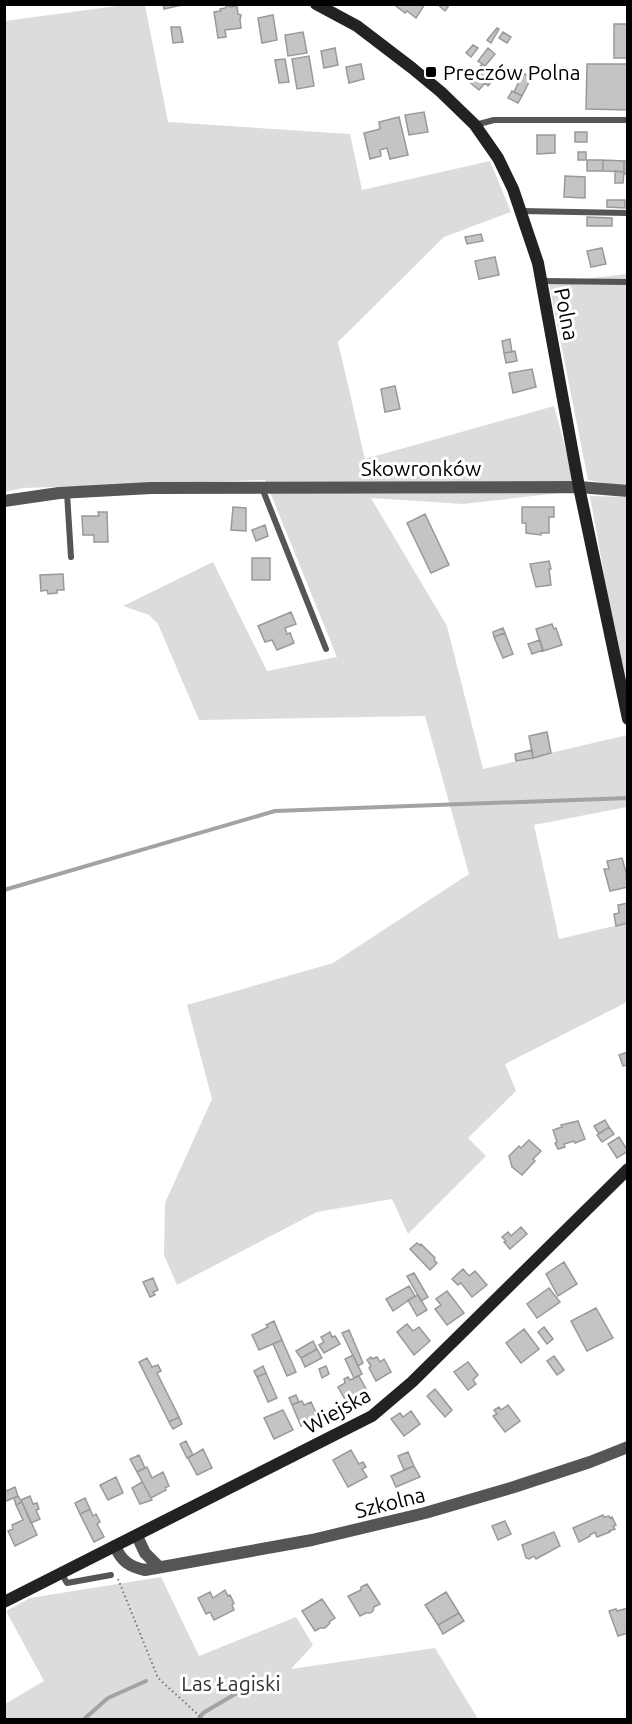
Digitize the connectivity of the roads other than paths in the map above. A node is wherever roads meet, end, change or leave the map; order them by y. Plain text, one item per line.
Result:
1 (316, 4) edge
2 (627, 120) edge
3 (475, 125) junction
4 (521, 212) junction
5 (627, 213) edge
6 (541, 281) junction
7 (627, 282) edge
8 (579, 487) junction
9 (262, 488) junction
10 (627, 491) edge
11 (67, 493) junction
12 (4, 501) edge
13 (71, 557) dead end
14 (326, 649) dead end
15 (627, 719) edge
16 (627, 1169) edge
17 (626, 1450) edge
18 (136, 1536) junction
19 (115, 1546) junction
20 (159, 1567) junction
21 (61, 1573) junction
22 (111, 1575) dead end
23 (9, 1597) edge

1 - 3 street, Polna
2 - 3 lane
3 - 4 street, Polna
4 - 5 lane
4 - 6 street, Polna
6 - 7 lane
6 - 8 street, Polna
8 - 9 street, Skowronków
8 - 10 street, Skowronków
8 - 15 street, Polna
9 - 11 street, Skowronków
9 - 14 lane
11 - 12 street, Skowronków
11 - 13 lane
16 - 18 street, Wiejska
17 - 20 street, Szkolna
18 - 19 street, Wiejska
18 - 20 street
19 - 20 street, Szkolna
19 - 21 street, Wiejska
21 - 22 lane
21 - 23 street, Wiejska

